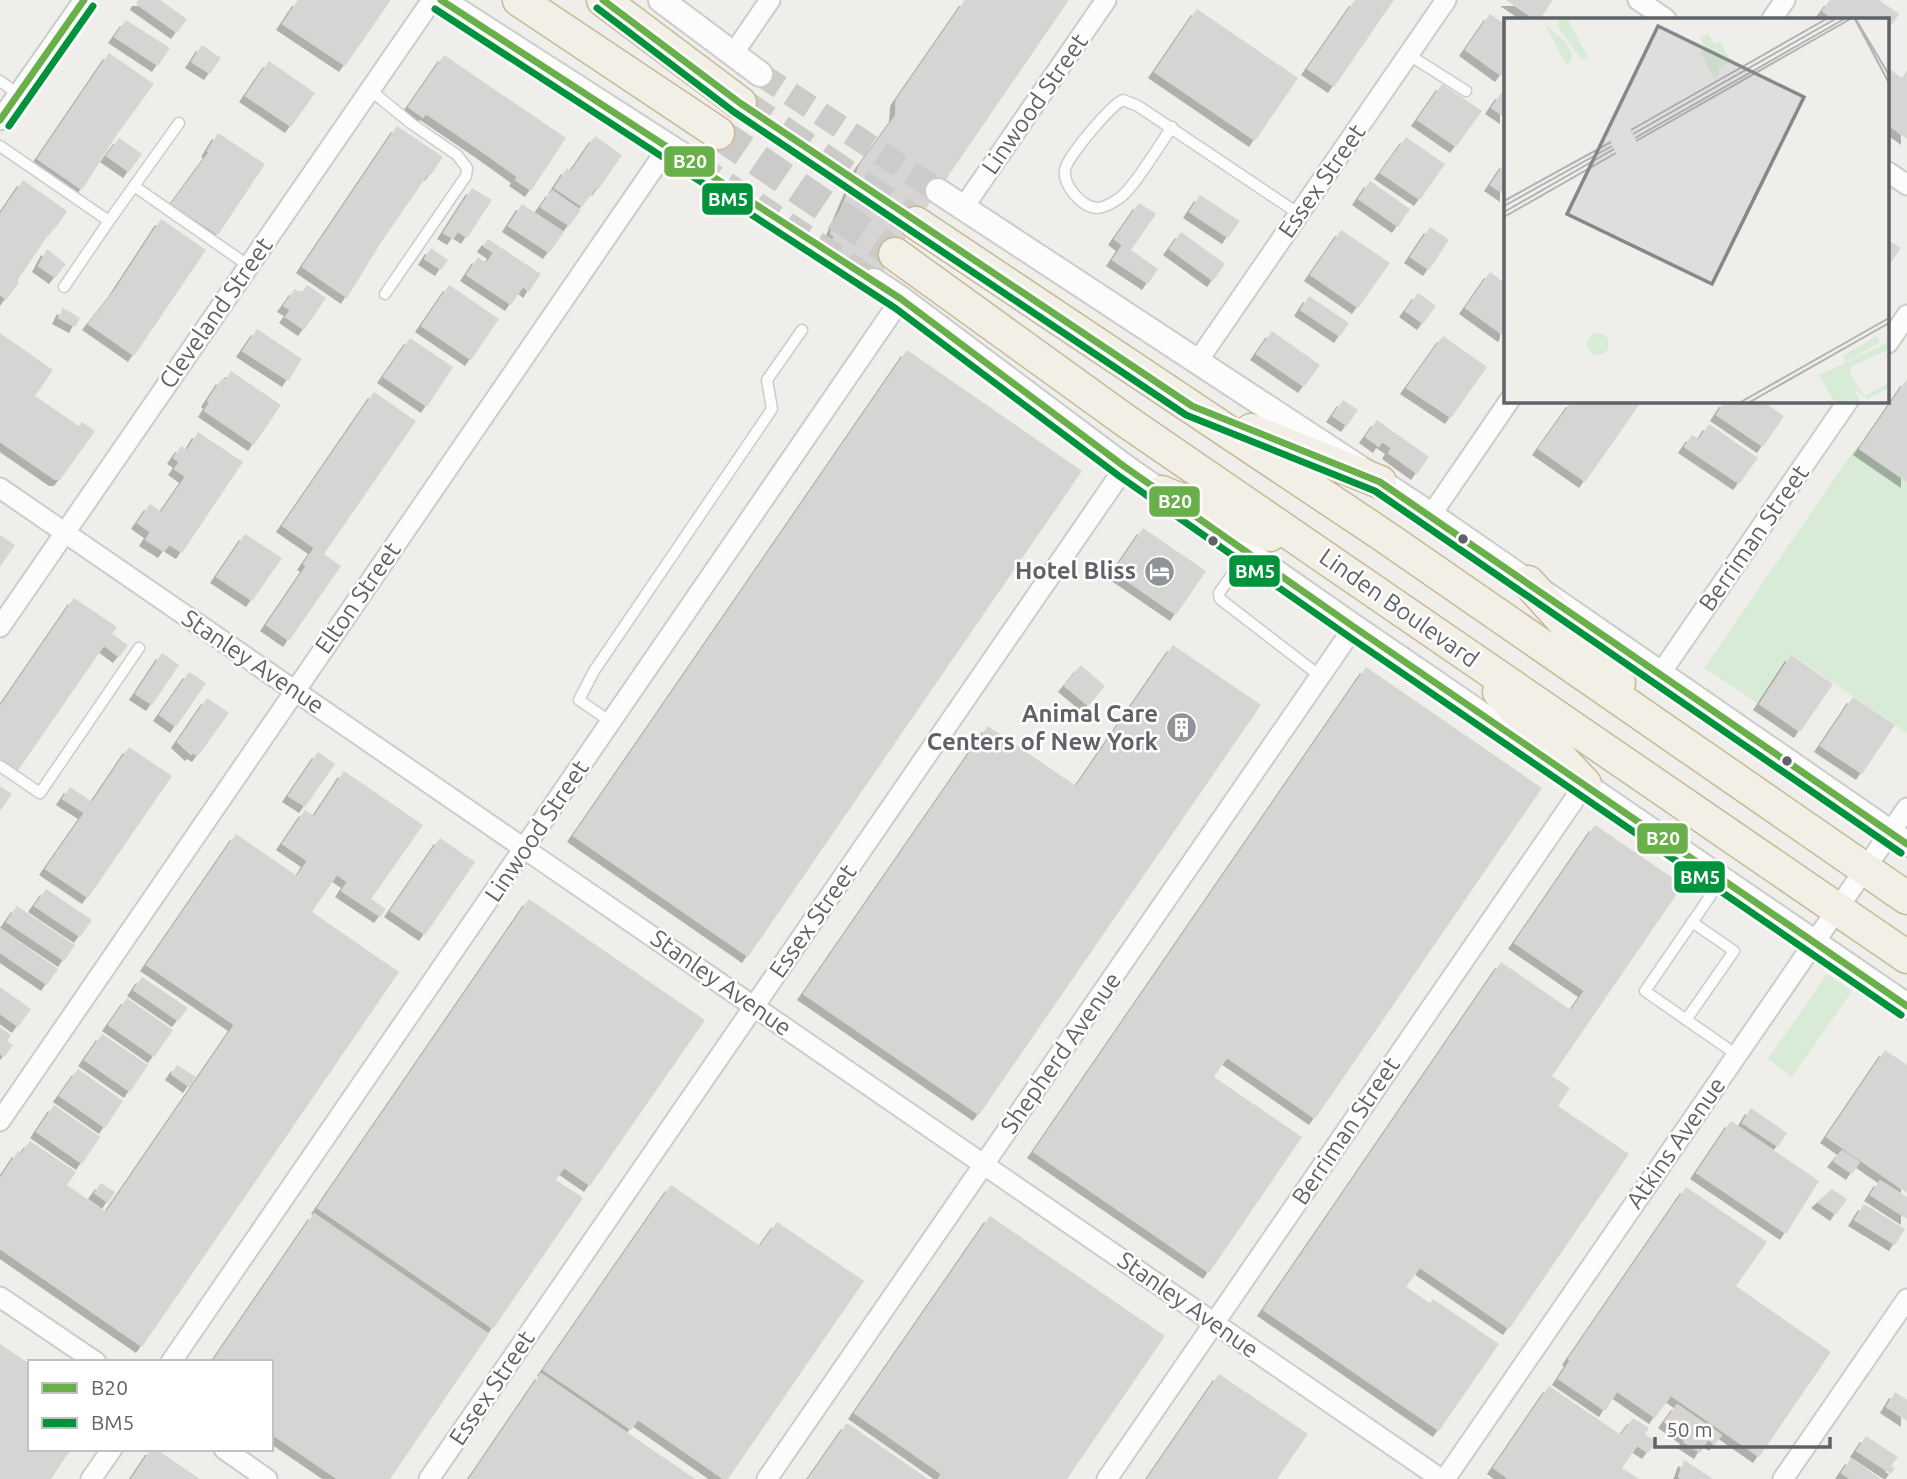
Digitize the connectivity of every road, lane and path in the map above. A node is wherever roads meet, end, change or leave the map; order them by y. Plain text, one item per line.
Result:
1 (84, 0) edge
2 (432, 0) edge
3 (441, 0) edge
4 (519, 0) edge
5 (661, 0) edge
6 (770, 0) edge
7 (1107, 0) edge
8 (1447, 0) edge
9 (1638, 0) edge
10 (1785, 0) edge
11 (614, 6) edge
12 (1665, 18) edge
13 (1773, 18) edge
14 (733, 54) junction
15 (1409, 55) junction
16 (760, 74) tunnel mouth
17 (0, 81) edge
18 (370, 90) junction
19 (1466, 92) dead end
20 (18, 94) junction
21 (740, 103) tunnel mouth
22 (0, 120) edge
23 (180, 123) dead end
24 (1172, 127) junction
25 (718, 133) tunnel mouth
26 (0, 146) edge
27 (669, 146) junction
28 (696, 164) tunnel mouth
29 (1890, 173) edge
30 (1907, 185) edge
31 (134, 186) junction
32 (938, 191) tunnel mouth
33 (963, 208) junction
34 (1299, 214) junction
35 (109, 221) junction
36 (916, 223) tunnel mouth
37 (895, 254) tunnel mouth
38 (249, 266) junction
39 (874, 281) tunnel mouth
40 (64, 287) dead end
41 (385, 294) dead end
42 (901, 299) junction
43 (1907, 315) edge
44 (802, 330) dead end
45 (1890, 340) edge
46 (1197, 362) junction
47 (1508, 402) edge
48 (1847, 402) edge
49 (1192, 406) junction
50 (1125, 467) junction
51 (1380, 482) junction
52 (0, 488) edge
53 (1161, 492) junction
54 (1431, 515) junction
55 (64, 533) junction
56 (1248, 553) junction
57 (1326, 557) junction
58 (1528, 582) junction
59 (0, 627) edge
60 (1354, 627) junction
61 (139, 648) dead end
62 (1458, 648) junction
63 (1660, 674) junction
64 (1320, 677) junction
65 (294, 691) junction
66 (611, 722) junction
67 (1655, 723) junction
68 (0, 766) edge
69 (1585, 783) junction
70 (1907, 807) edge
71 (1899, 838) edge
72 (525, 848) junction
73 (1865, 868) junction
74 (1723, 879) junction
75 (1907, 898) edge
76 (1837, 909) junction
77 (1692, 922) junction
78 (1814, 943) junction
79 (1907, 957) edge
80 (754, 1006) junction
81 (1907, 1006) edge
82 (1686, 1020) junction
83 (1737, 1055) junction
84 (0, 1121) edge
85 (984, 1164) junction
86 (0, 1297) edge
87 (1907, 1299) edge
88 (1214, 1323) junction
89 (93, 1360) edge
90 (173, 1360) edge
91 (111, 1451) edge
92 (227, 1451) edge
93 (91, 1479) edge
94 (267, 1479) edge
95 (429, 1479) edge
96 (768, 1479) edge
97 (1107, 1479) edge
98 (1443, 1479) edge
99 (1783, 1479) edge

1 - 20 street
2 - 18 street, Cleveland Street
3 - 27 street
4 - 25 highway
5 - 14 street
6 - 14 street
7 - 33 street, Linwood Street
8 - 15 street, Essex Street
9 - 12 street
10 - 13 street
11 - 21 highway
14 - 16 street
15 - 19 lane
15 - 34 street, Essex Street
17 - 20 lane
18 - 38 street, Cleveland Street
18 - 41 lane
20 - 22 street
23 - 31 lane
24 - 24 lane
24 - 34 lane
26 - 35 lane
27 - 28 street
27 - 65 street, Elton Street
29 - 30 street
31 - 35 lane
31 - 38 lane
32 - 33 street
33 - 46 street
34 - 46 street, Essex Street
35 - 40 lane
36 - 49 highway, Linden Boulevard
37 - 57 highway, Linden Boulevard
38 - 55 street, Cleveland Street
39 - 42 street, Linden Boulevard
42 - 50 street, Linden Boulevard
42 - 66 street, Linwood Street
43 - 45 street
44 - 66 lane
46 - 51 street
47 - 54 street
48 - 63 street, Berriman Street
49 - 51 highway
49 - 67 highway, Linden Boulevard
50 - 53 street, Linden Boulevard
50 - 80 street, Essex Street
51 - 54 street
52 - 55 street, Stanley Avenue
53 - 56 street, Linden Boulevard
53 - 57 highway
54 - 58 street
55 - 59 street, Cleveland Street
55 - 65 street, Stanley Avenue
56 - 60 street, Linden Boulevard
56 - 64 lane
57 - 62 highway, Linden Boulevard
58 - 63 street
58 - 67 highway
60 - 64 street, Shepherd Avenue
60 - 69 street, Linden Boulevard
61 - 68 lane
62 - 69 highway
62 - 76 highway, Linden Boulevard
63 - 71 street
64 - 85 street, Shepherd Avenue
65 - 72 street, Stanley Avenue
65 - 84 street, Elton Street
66 - 72 street, Linwood Street
67 - 73 highway, Linden Boulevard
69 - 74 street, Linden Boulevard
69 - 88 street, Berriman Street
70 - 71 street, Atkins Avenue
71 - 73 street, Atkins Avenue
72 - 80 street, Stanley Avenue
72 - 90 street, Linwood Street
73 - 75 highway, Linden Boulevard
73 - 76 street, Atkins Avenue
74 - 77 lane
74 - 78 street, Linden Boulevard
76 - 78 street, Atkins Avenue
76 - 79 highway, Linden Boulevard
77 - 82 lane
77 - 82 lane
78 - 81 street, Linden Boulevard
78 - 83 street, Atkins Avenue
80 - 85 street, Stanley Avenue
80 - 95 street, Essex Street
82 - 83 lane
83 - 98 street, Atkins Avenue
85 - 88 street, Stanley Avenue
85 - 96 street, Shepherd Avenue
86 - 89 street
87 - 99 street
88 - 97 street, Berriman Street
88 - 98 street, Stanley Avenue
91 - 93 street
92 - 94 street

